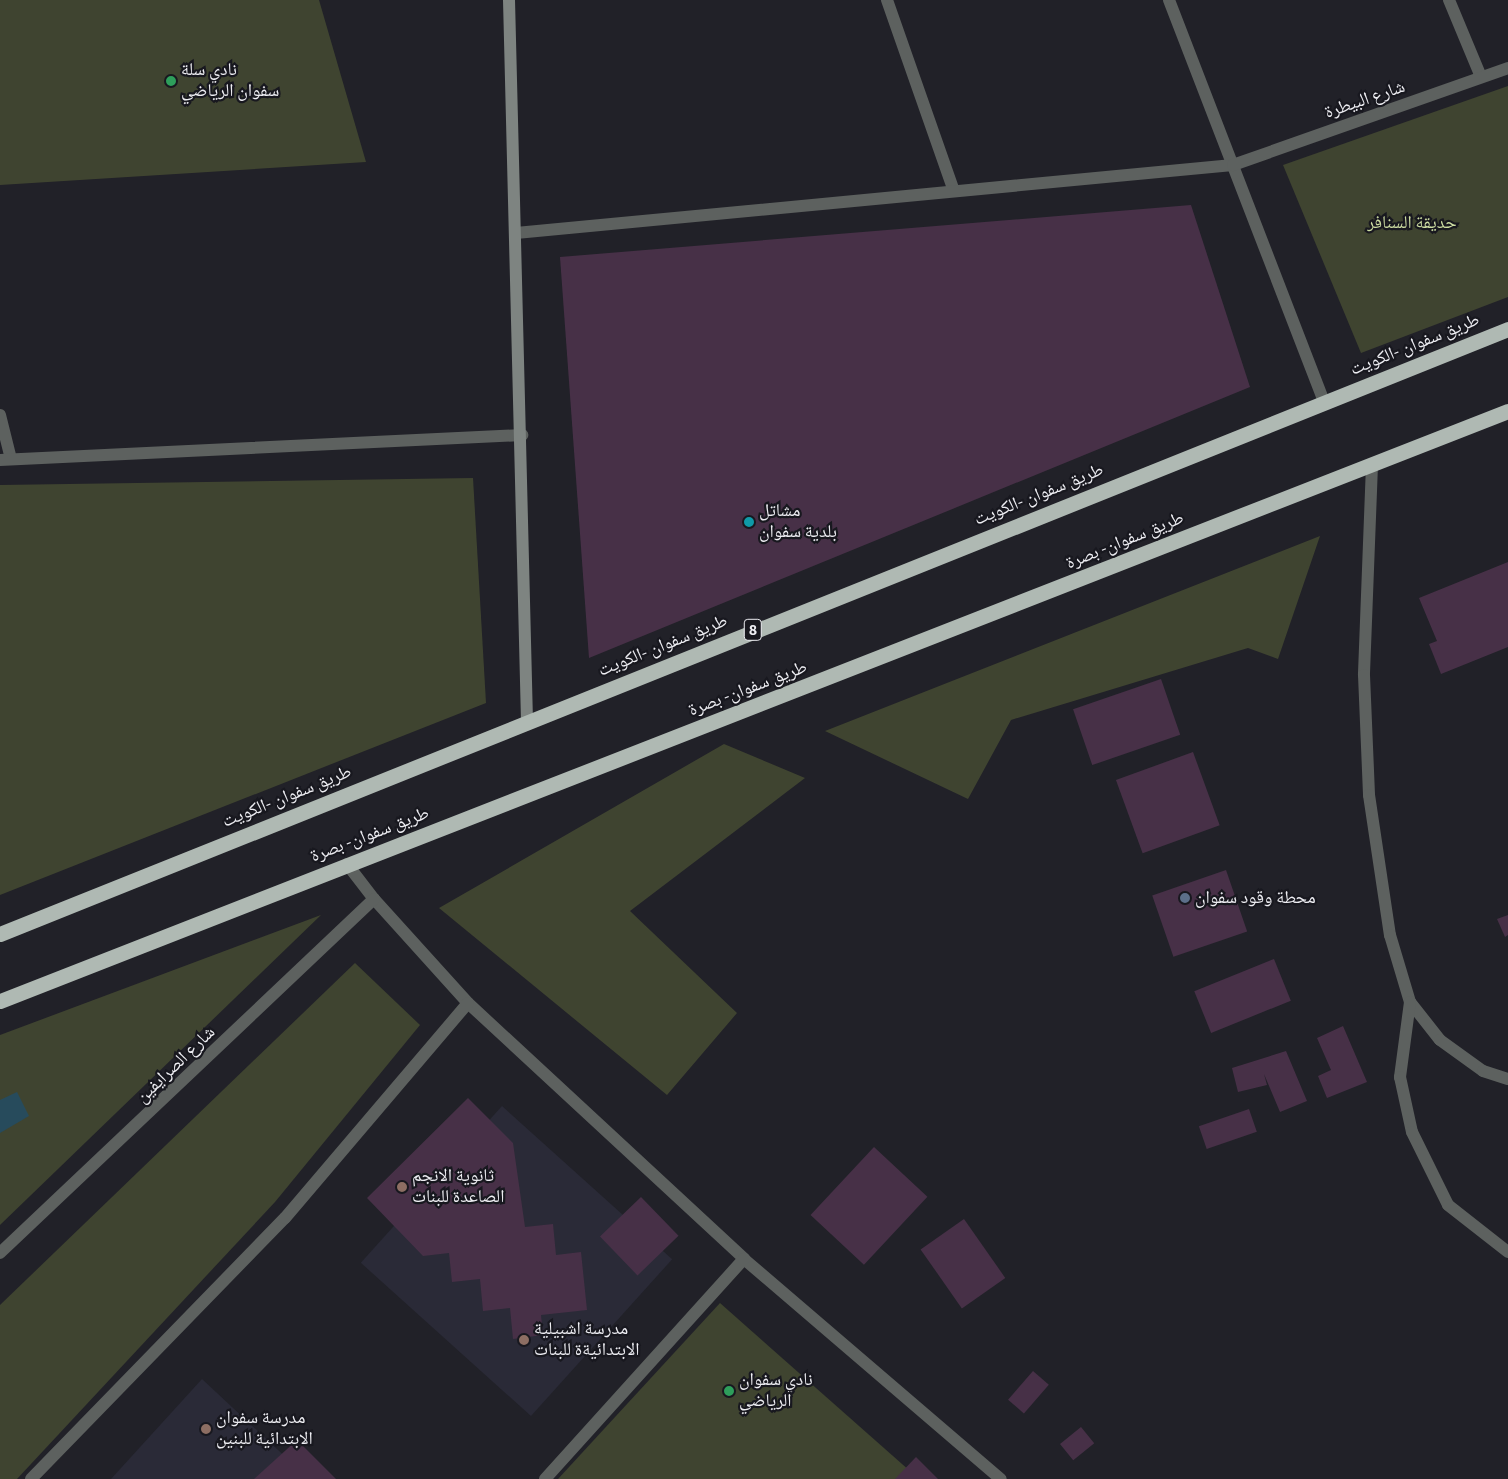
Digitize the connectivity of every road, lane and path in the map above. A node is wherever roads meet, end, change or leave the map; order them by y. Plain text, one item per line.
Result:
1 (509, 0) edge
2 (887, 0) edge
3 (1169, 0) edge
4 (1449, 0) edge
5 (1508, 68) edge
6 (1482, 77) junction
7 (1232, 165) junction
8 (953, 188) junction
9 (516, 233) junction
10 (1508, 328) edge
11 (1324, 402) junction
12 (1508, 411) edge
13 (0, 415) edge
14 (522, 436) junction
15 (5, 459) edge
16 (1372, 465) junction
17 (527, 720) junction
18 (348, 864) junction
19 (374, 899) junction
20 (0, 934) edge
21 (0, 1000) edge
22 (1410, 1002) junction
23 (468, 1003) junction
24 (1508, 1079) edge
25 (1508, 1252) edge
26 (0, 1253) edge
27 (744, 1260) junction
28 (31, 1479) edge
29 (545, 1479) edge
30 (1001, 1479) edge

1 - 9 street
2 - 8 street
3 - 7 street
4 - 6 street
5 - 6 street, شارع البيطرة
6 - 7 street, شارع البيطرة
7 - 8 street, شارع البيطرة
7 - 11 street
8 - 9 street, شارع البيطرة
9 - 14 street
10 - 11 highway, طريق سفوان -الكويت / 8
11 - 17 highway, طريق سفوان -الكويت / 8
12 - 16 highway, طريق سفوان- بصرة
13 - 15 street
14 - 15 street
14 - 17 street
16 - 18 highway, طريق سفوان- بصرة
16 - 22 street
17 - 20 highway, طريق سفوان -الكويت / 8
18 - 19 street
18 - 21 highway, طريق سفوان- بصرة
19 - 23 street
19 - 26 street, شارع الصرايفين
22 - 24 street
22 - 25 street
23 - 27 street
23 - 28 street
27 - 29 street
27 - 30 street

